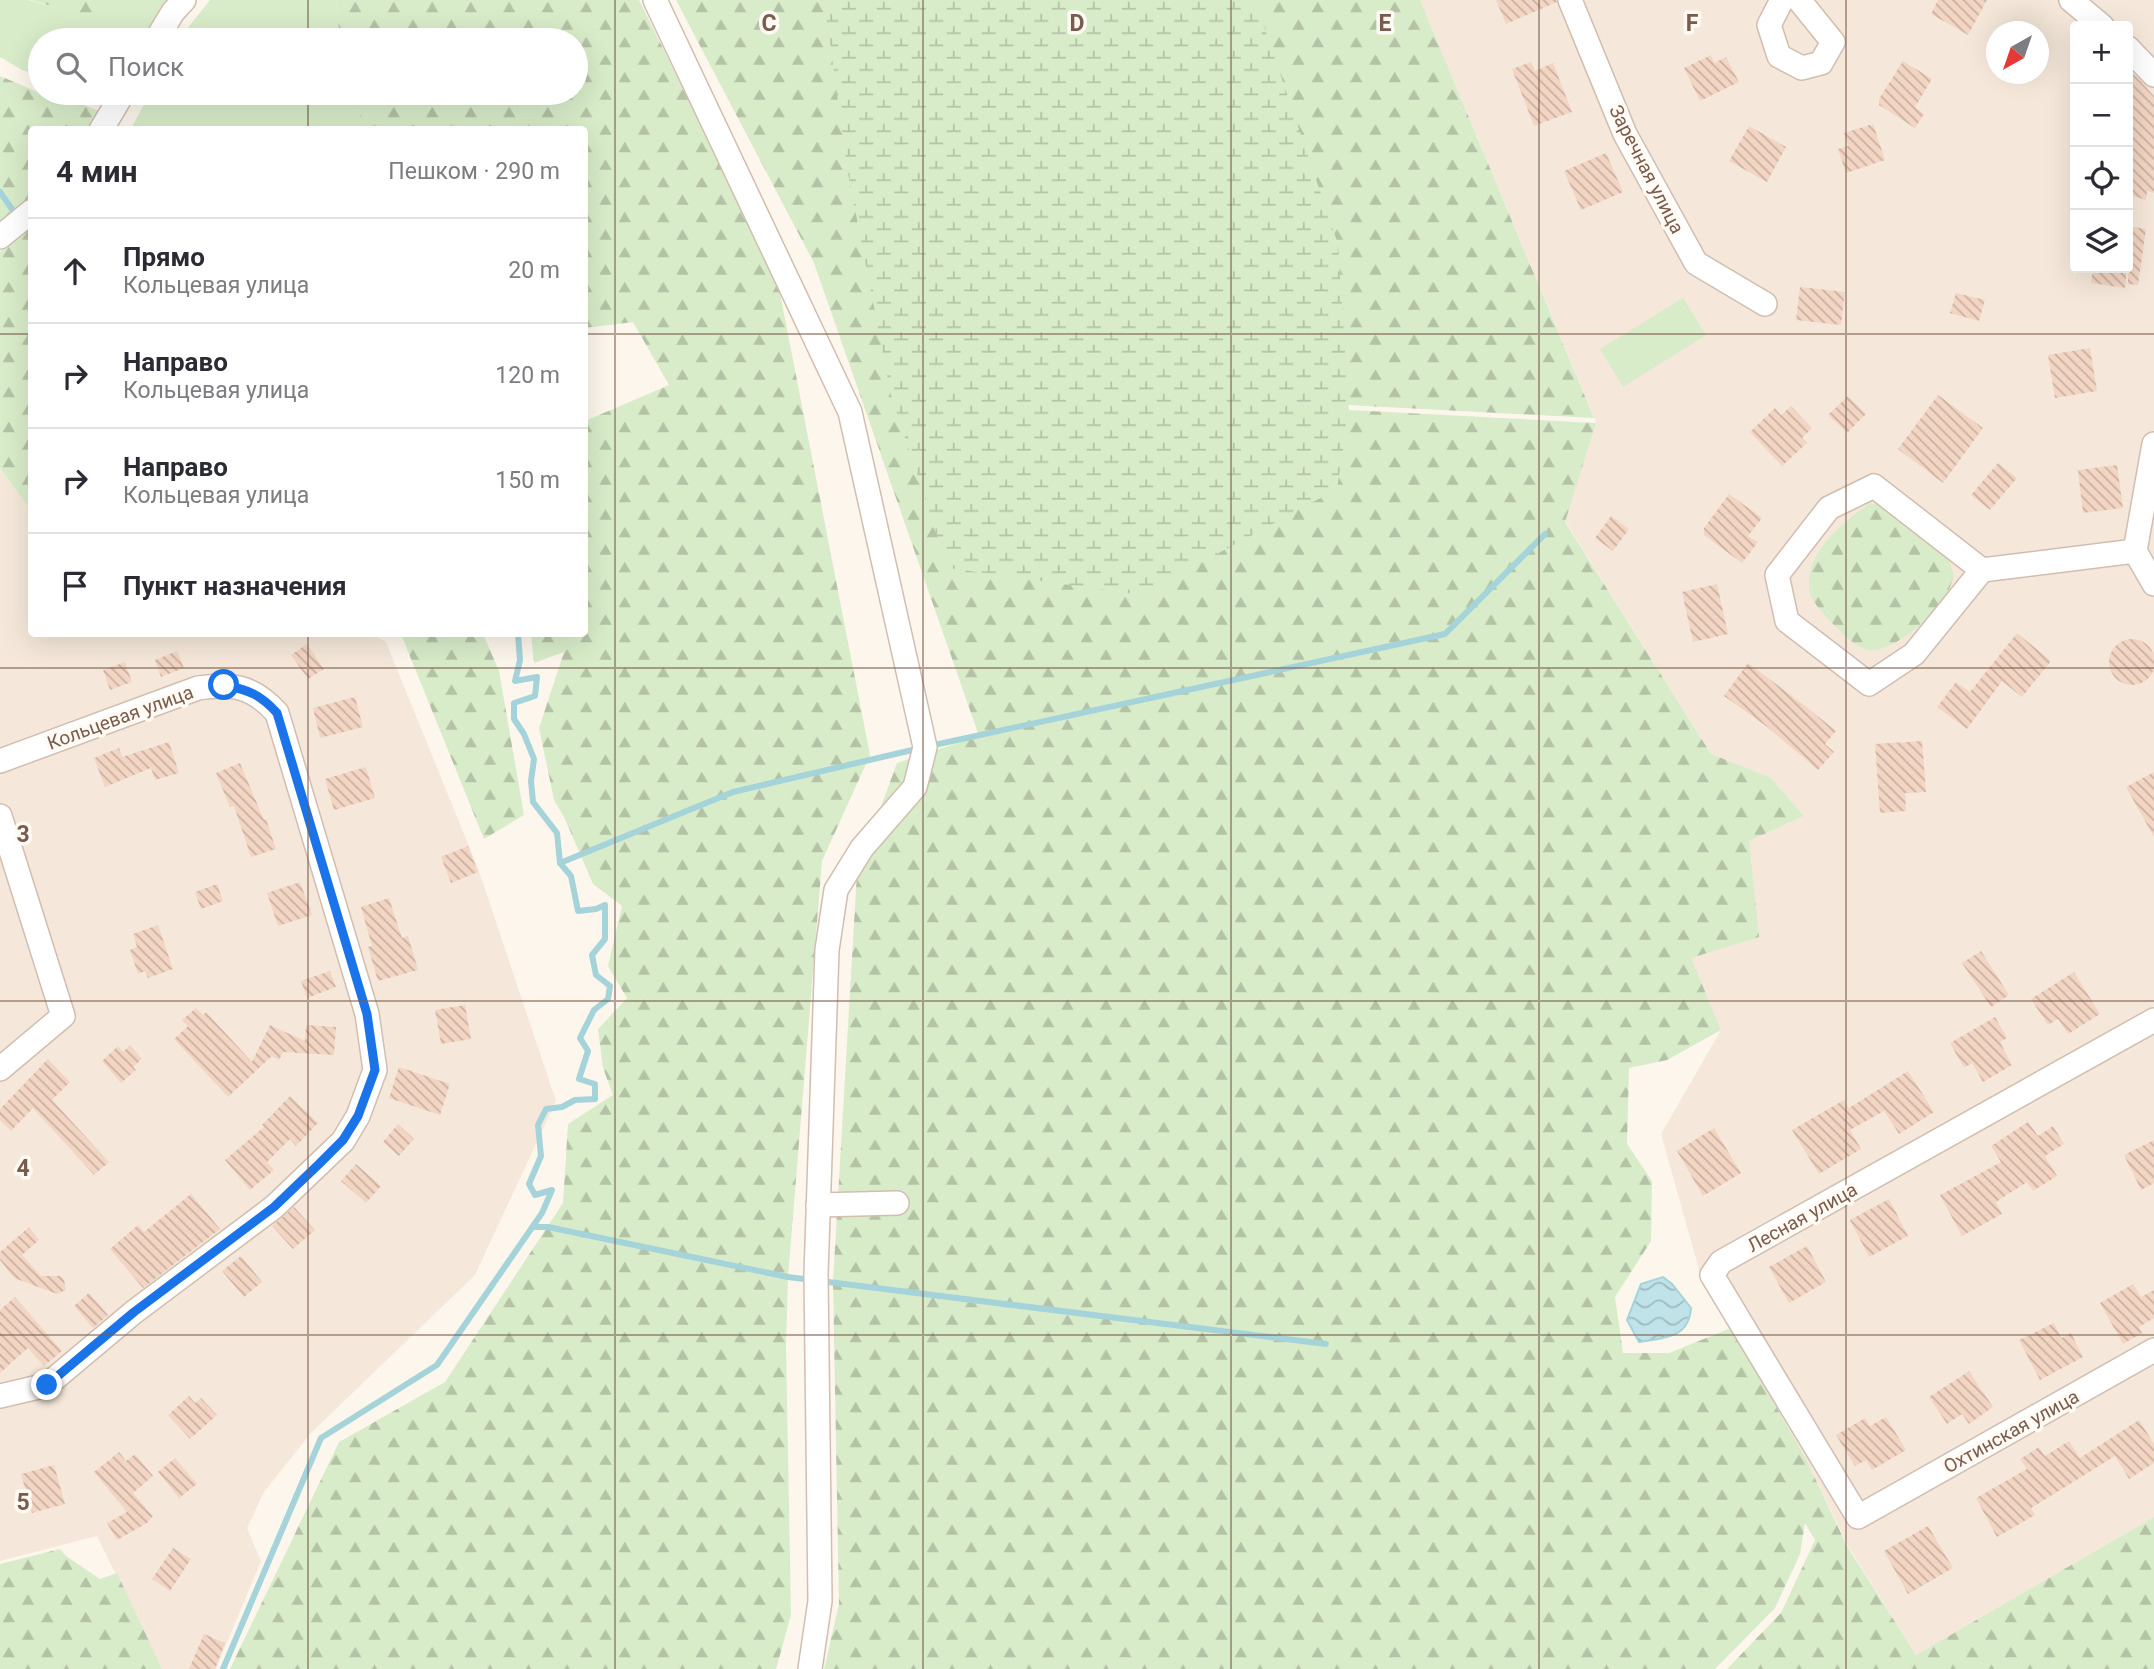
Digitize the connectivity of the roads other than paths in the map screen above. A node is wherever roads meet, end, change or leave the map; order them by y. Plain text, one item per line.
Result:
1 (184, 0) edge
2 (655, 0) edge
3 (1570, 0) edge
4 (1782, 0) edge
5 (1799, 0) edge
6 (2071, 0) edge
7 (2096, 21) edge
8 (163, 28) edge
9 (2133, 53) edge
10 (2154, 75) edge
11 (116, 105) edge
12 (103, 126) edge
13 (28, 214) edge
14 (0, 237) edge
15 (1765, 304) dead end
16 (2154, 443) edge
17 (2135, 551) junction
18 (1982, 570) junction
19 (2154, 584) edge
20 (0, 761) edge
21 (0, 816) edge
22 (2154, 1020) edge
23 (0, 1069) edge
24 (897, 1203) dead end
25 (818, 1205) junction
26 (2154, 1350) edge
27 (0, 1396) edge
28 (1868, 1511) joint
29 (810, 1669) edge

1 - 8 street
2 - 25 street
3 - 15 street, Заречная улица
4 - 5 street
6 - 7 street
9 - 10 street
11 - 12 street
13 - 14 street
16 - 17 street
17 - 18 street
17 - 19 street
18 - 18 street
20 - 27 street, Кольцевая улица
21 - 23 street
22 - 28 street, Лесная улица
24 - 25 street
25 - 29 street
26 - 28 street, Охтинская улица

